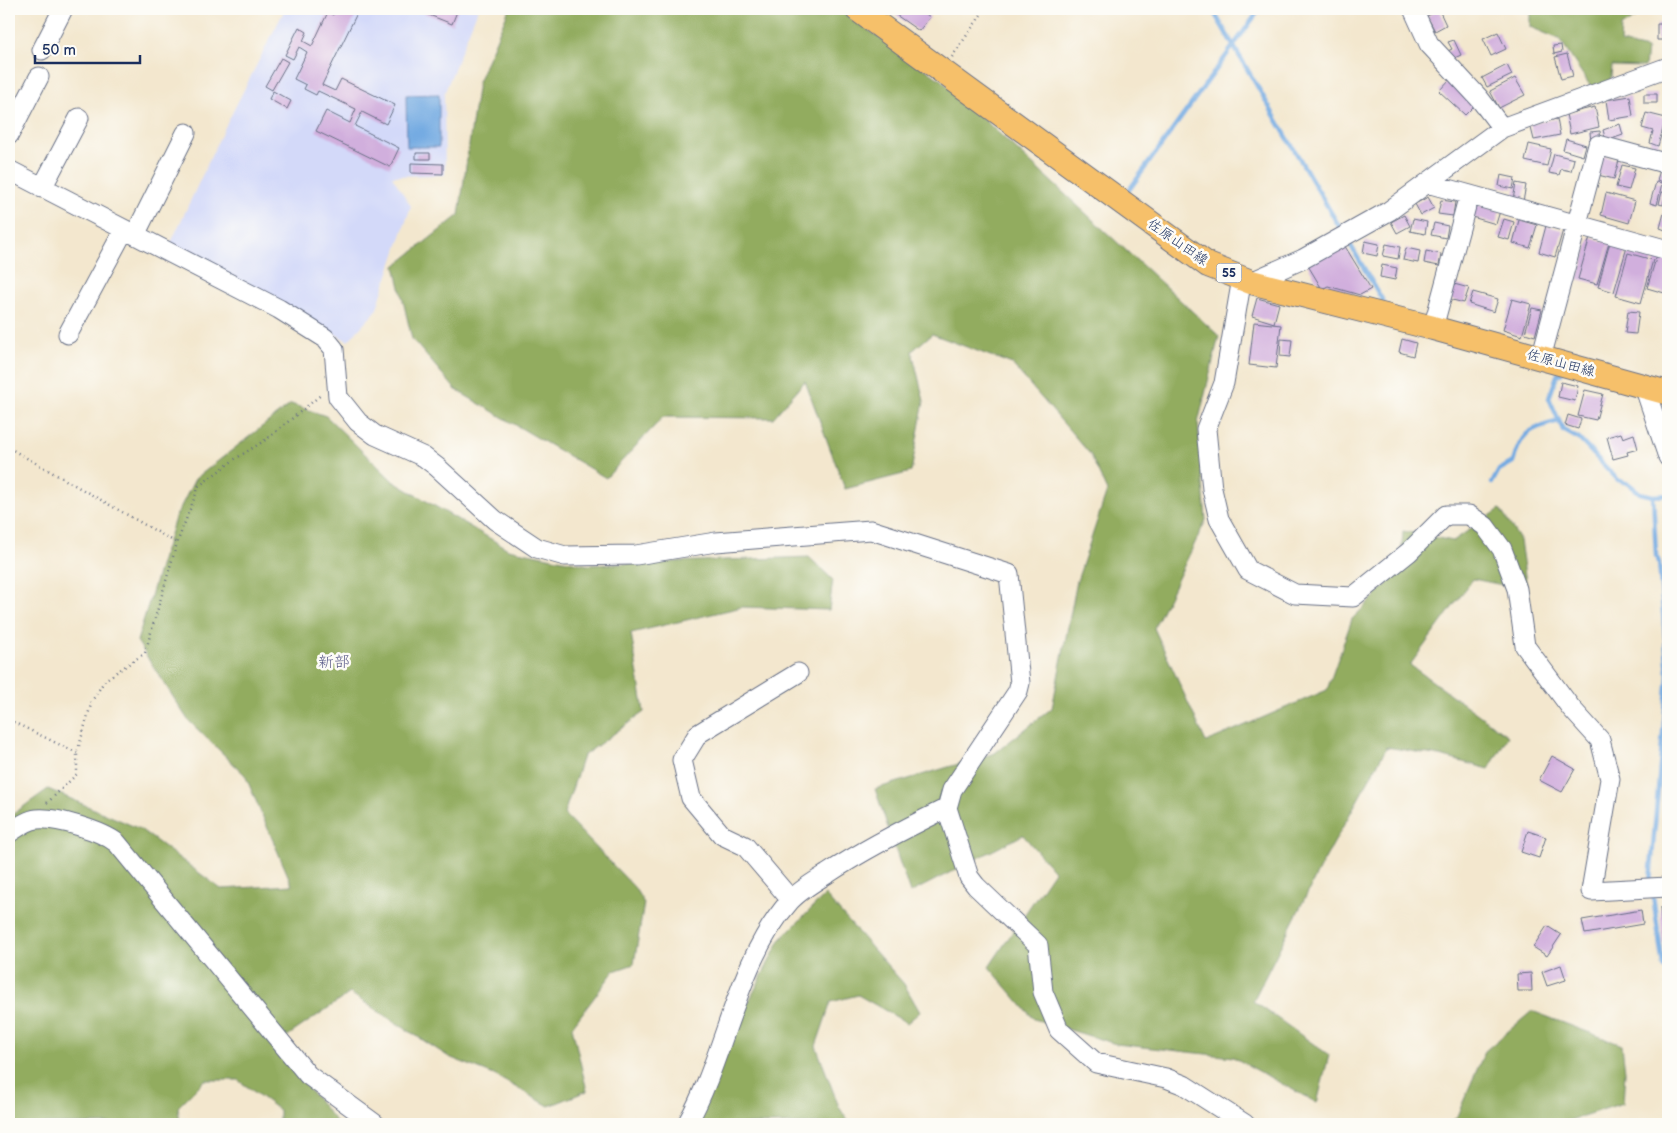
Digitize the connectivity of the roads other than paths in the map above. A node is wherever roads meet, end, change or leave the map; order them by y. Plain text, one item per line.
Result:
1 (63, 9) edge
2 (858, 9) edge
3 (1413, 9) edge
4 (42, 50) dead end
5 (1668, 67) edge
6 (39, 77) dead end
7 (79, 118) dead end
8 (1502, 128) junction
9 (186, 133) dead end
10 (9, 135) edge
11 (1668, 164) edge
12 (9, 170) edge
13 (1427, 183) junction
14 (42, 188) junction
15 (1469, 195) junction
16 (1576, 224) junction
17 (130, 232) junction
18 (1668, 250) edge
19 (1246, 280) junction
20 (1433, 328) junction
21 (68, 334) dead end
22 (1541, 358) junction
23 (1644, 386) junction
24 (1668, 393) edge
25 (1668, 458) edge
26 (798, 673) dead end
27 (947, 808) junction
28 (9, 833) edge
29 (1668, 887) edge
30 (791, 900) junction
31 (375, 1124) edge
32 (687, 1124) edge
33 (1245, 1124) edge

1 - 4 street
2 - 19 main road, 佐原山田線 / 55
3 - 8 street
5 - 8 street
6 - 10 street
7 - 14 street
8 - 13 street
9 - 17 street
11 - 16 street
12 - 14 street
13 - 15 street
13 - 19 street
14 - 17 street
15 - 16 street
15 - 20 street
16 - 18 street
16 - 22 street
17 - 21 street
17 - 27 street
19 - 20 main road, 佐原山田線 / 55
19 - 29 street
20 - 22 main road, 佐原山田線 / 55
22 - 23 main road, 佐原山田線 / 55
23 - 24 main road, 佐原山田線 / 55
23 - 25 street
26 - 30 street
27 - 30 street
27 - 33 street
28 - 31 street
30 - 32 street

